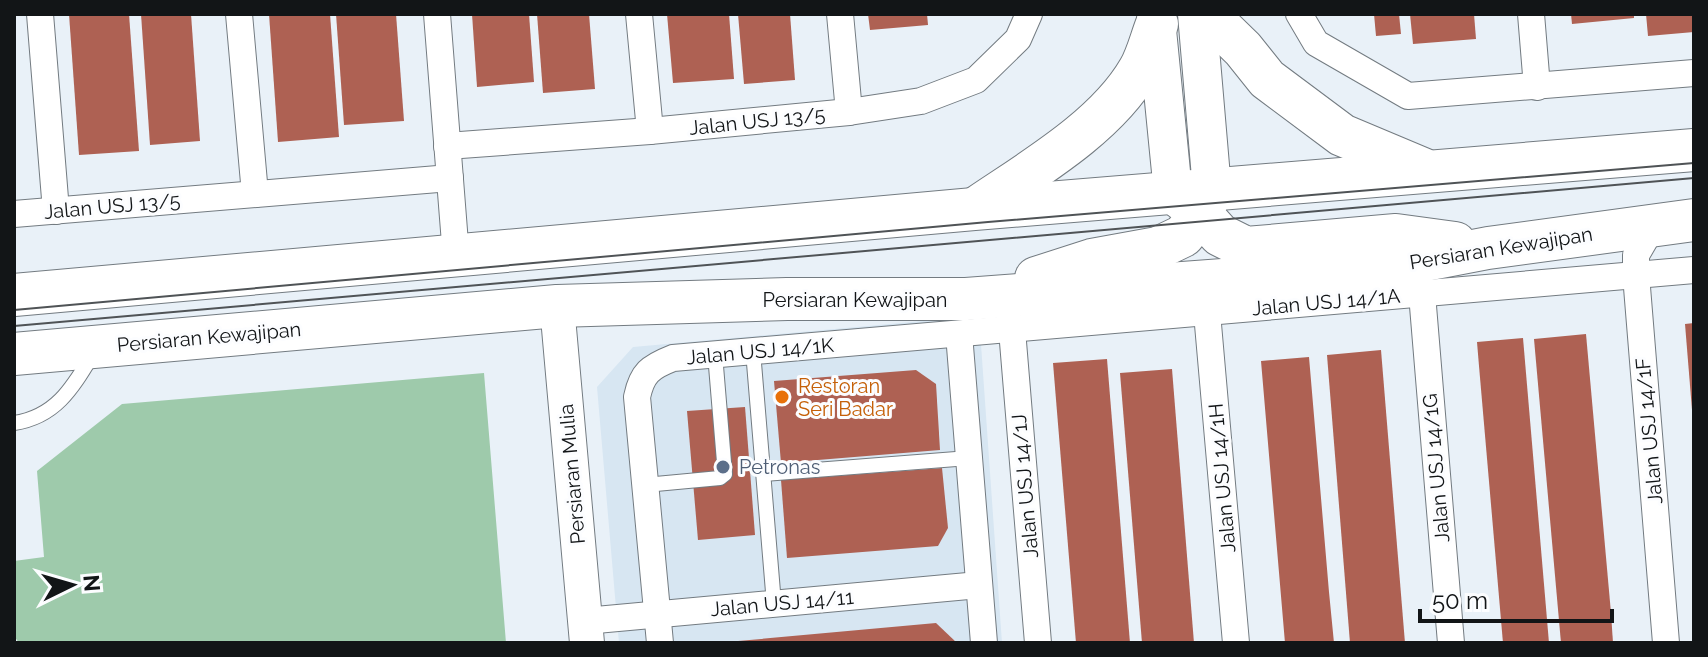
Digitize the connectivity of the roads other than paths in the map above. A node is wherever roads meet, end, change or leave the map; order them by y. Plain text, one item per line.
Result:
1 (40, 14) edge
2 (239, 14) edge
3 (437, 14) edge
4 (639, 14) edge
5 (840, 14) edge
6 (1029, 14) edge
7 (1197, 14) edge
8 (1207, 14) edge
9 (1299, 14) edge
10 (1531, 14) edge
11 (1156, 19) edge
12 (1694, 73) edge
13 (1537, 87) junction
14 (849, 112) junction
15 (650, 131) junction
16 (447, 146) junction
17 (1694, 150) edge
18 (1430, 172) junction
19 (450, 178) junction
20 (255, 194) junction
21 (1195, 198) junction
22 (974, 209) junction
23 (56, 211) junction
24 (14, 214) edge
25 (1674, 222) edge
26 (1488, 248) junction
27 (456, 256) junction
28 (1694, 270) edge
29 (1636, 275) junction
30 (1422, 294) junction
31 (14, 295) edge
32 (557, 306) junction
33 (1207, 313) junction
34 (963, 317) junction
35 (1012, 330) junction
36 (98, 347) junction
37 (753, 351) junction
38 (14, 354) edge
39 (715, 354) junction
40 (14, 423) edge
41 (969, 458) junction
42 (764, 474) junction
43 (645, 485) junction
44 (979, 585) junction
45 (774, 604) junction
46 (658, 614) junction
47 (586, 632) edge
48 (660, 643) edge
49 (984, 643) edge
50 (1038, 643) edge
51 (1236, 643) edge
52 (1451, 643) edge
53 (1666, 643) edge

1 - 23 street
2 - 20 street
3 - 16 street
4 - 15 street
5 - 14 street
6 - 14 street, Jalan USJ 13/5
7 - 21 main road
8 - 18 main road
9 - 13 street
10 - 13 street
11 - 21 main road
11 - 22 main road
12 - 13 street
14 - 15 street, Jalan USJ 13/5
15 - 16 street, Jalan USJ 13/5
16 - 19 street
17 - 18 main road
18 - 21 main road
19 - 20 street, Jalan USJ 13/5
19 - 27 street
20 - 23 street, Jalan USJ 13/5
21 - 22 main road
21 - 26 main road
21 - 34 main road
22 - 27 main road
23 - 24 street, Jalan USJ 13/5
25 - 26 main road, Persiaran Kewajipan
25 - 29 street, Jalan USJ 14/1F
26 - 34 main road, Persiaran Kewajipan
27 - 31 main road
28 - 29 street, Jalan USJ 14/1A
29 - 30 street, Jalan USJ 14/1A
29 - 53 street, Jalan USJ 14/1F
30 - 33 street, Jalan USJ 14/1A
30 - 52 street, Jalan USJ 14/1G
32 - 34 main road, Persiaran Kewajipan
32 - 36 main road, Persiaran Kewajipan
32 - 47 street, Persiaran Mulia
33 - 35 street, Jalan USJ 14/1A
33 - 51 street, Jalan USJ 14/1H
34 - 35 street, Jalan USJ 14/1A
34 - 37 street, Jalan USJ 14/1K
34 - 41 street
35 - 50 street, Jalan USJ 14/1J
36 - 38 main road, Persiaran Kewajipan
36 - 40 lane
37 - 39 street, Jalan USJ 14/1K
37 - 42 lane
39 - 43 street, Jalan USJ 14/1K
39 - 43 lane
41 - 42 lane
41 - 44 street
42 - 45 lane
43 - 46 street, Jalan USJ 14/1K
44 - 45 street, Jalan USJ 14/11
44 - 49 street
45 - 46 street, Jalan USJ 14/11
46 - 47 street, Jalan USJ 14/11
46 - 48 street, Jalan USJ 14/1K

